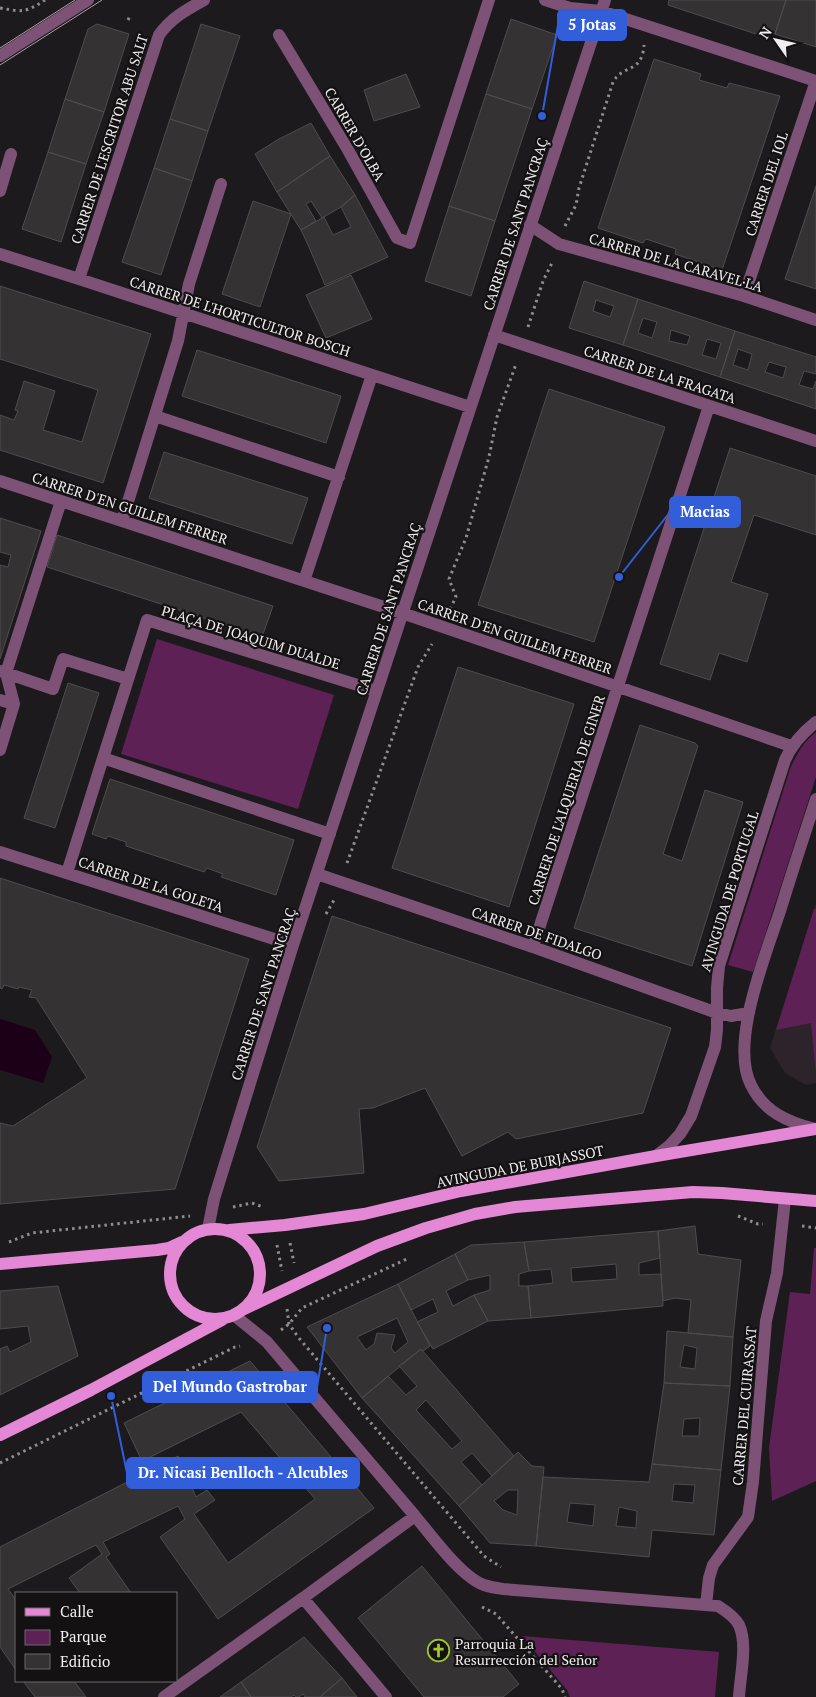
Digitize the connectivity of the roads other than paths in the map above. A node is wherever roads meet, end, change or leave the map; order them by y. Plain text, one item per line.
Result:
1 (88, 0) edge
2 (204, 0) edge
3 (488, 0) edge
4 (545, 0) edge
5 (603, 5) edge
6 (279, 35) dead end
7 (0, 56) edge
8 (816, 81) edge
9 (12, 154) dead end
10 (221, 184) dead end
11 (0, 191) edge
12 (530, 226) junction
13 (0, 254) edge
14 (79, 279) junction
15 (744, 296) junction
16 (183, 313) junction
17 (816, 320) edge
18 (494, 335) junction
19 (372, 375) junction
20 (709, 406) junction
21 (470, 407) junction
22 (155, 416) junction
23 (816, 441) edge
24 (339, 477) junction
25 (0, 481) edge
26 (61, 501) junction
27 (122, 521) junction
28 (304, 581) junction
29 (402, 614) junction
30 (3, 672) edge
31 (128, 680) junction
32 (618, 688) junction
33 (377, 692) junction
34 (0, 700) edge
35 (14, 704) junction
36 (816, 722) edge
37 (791, 746) junction
38 (0, 750) edge
39 (103, 758) junction
40 (816, 799) edge
41 (330, 834) junction
42 (0, 852) edge
43 (67, 873) junction
44 (317, 874) junction
45 (293, 945) junction
46 (534, 947) junction
47 (717, 1012) junction
48 (749, 1014) junction
49 (815, 1129) edge
50 (656, 1156) junction
51 (785, 1199) junction
52 (816, 1202) edge
53 (208, 1229) junction
54 (229, 1230) junction
55 (184, 1241) junction
56 (0, 1264) edge
57 (234, 1315) junction
58 (0, 1435) edge
59 (415, 1516) junction
60 (303, 1598) junction
61 (706, 1605) junction
62 (164, 1697) edge
63 (386, 1697) edge
64 (739, 1697) edge

1 - 7 street
2 - 14 street, CARRER DE L'ESCRITOR ABU SALT
3 - 6 street, CARRER D'OLBA
4 - 5 street
5 - 8 street
5 - 12 street, CARRER DE SANT PANCRAÇ
8 - 15 street, CARRER DEL IOL
9 - 11 street
10 - 16 street
12 - 15 street, CARRER DE LA CARAVEL·LA
12 - 18 street, CARRER DE SANT PANCRAÇ
13 - 14 street, CARRER DE L'HORTICULTOR BOSCH
14 - 16 street, CARRER DE L'HORTICULTOR BOSCH
15 - 17 street, CARRER DE LA CARAVEL·LA
16 - 19 street, CARRER DE L'HORTICULTOR BOSCH
16 - 22 street
18 - 20 street, CARRER DE LA FRAGATA
18 - 21 street, CARRER DE SANT PANCRAÇ
19 - 21 street, CARRER DE L'HORTICULTOR BOSCH
19 - 24 street
20 - 23 street, CARRER DE LA FRAGATA
20 - 32 street, CARRER DE L'ALQUERIA DE GINER
21 - 29 street, CARRER DE SANT PANCRAÇ
22 - 24 street
22 - 27 street
24 - 28 street
25 - 26 street, CARRER D'EN GUILLEM FERRER
26 - 27 street, CARRER D'EN GUILLEM FERRER
26 - 30 street
27 - 28 street, CARRER D'EN GUILLEM FERRER
28 - 29 street, CARRER D'EN GUILLEM FERRER
29 - 32 street, CARRER D'EN GUILLEM FERRER
29 - 33 street, CARRER DE SANT PANCRAÇ
30 - 31 street
30 - 35 street
31 - 33 street, PLAÇA DE JOAQUIM DUALDE
31 - 39 street, PLAÇA DE JOAQUIM DUALDE
32 - 37 street, CARRER D'EN GUILLEM FERRER
32 - 46 street, CARRER DE L'ALQUERIA DE GINER
33 - 41 street, CARRER DE SANT PANCRAÇ
34 - 35 street
35 - 38 street
36 - 37 street, AVINGUDA DE PORTUGAL
37 - 47 street, AVINGUDA DE PORTUGAL
39 - 41 street
39 - 43 street, PLAÇA DE JOAQUIM DUALDE
40 - 48 street
41 - 44 street, CARRER DE SANT PANCRAÇ
42 - 43 street, CARRER DE LA GOLETA
43 - 45 street, CARRER DE LA GOLETA
44 - 45 street, CARRER DE SANT PANCRAÇ
44 - 46 street, CARRER DE FIDALGO
45 - 53 street, CARRER DE SANT PANCRAÇ
46 - 47 street, CARRER DE FIDALGO
47 - 48 street, CARRER DE FIDALGO
47 - 50 street, AVINGUDA DE PORTUGAL
48 - 49 street
49 - 50 main road, AVINGUDA DE BURJASSOT
50 - 54 main road, AVINGUDA DE BURJASSOT
51 - 52 main road
51 - 57 main road
51 - 61 street, CARRER DEL CUIRASSAT
53 - 54 main road
53 - 55 main road
54 - 57 main road
55 - 56 main road
55 - 57 main road
57 - 58 main road
57 - 59 street
59 - 60 street
59 - 61 street
60 - 62 street
60 - 63 street
61 - 64 street

